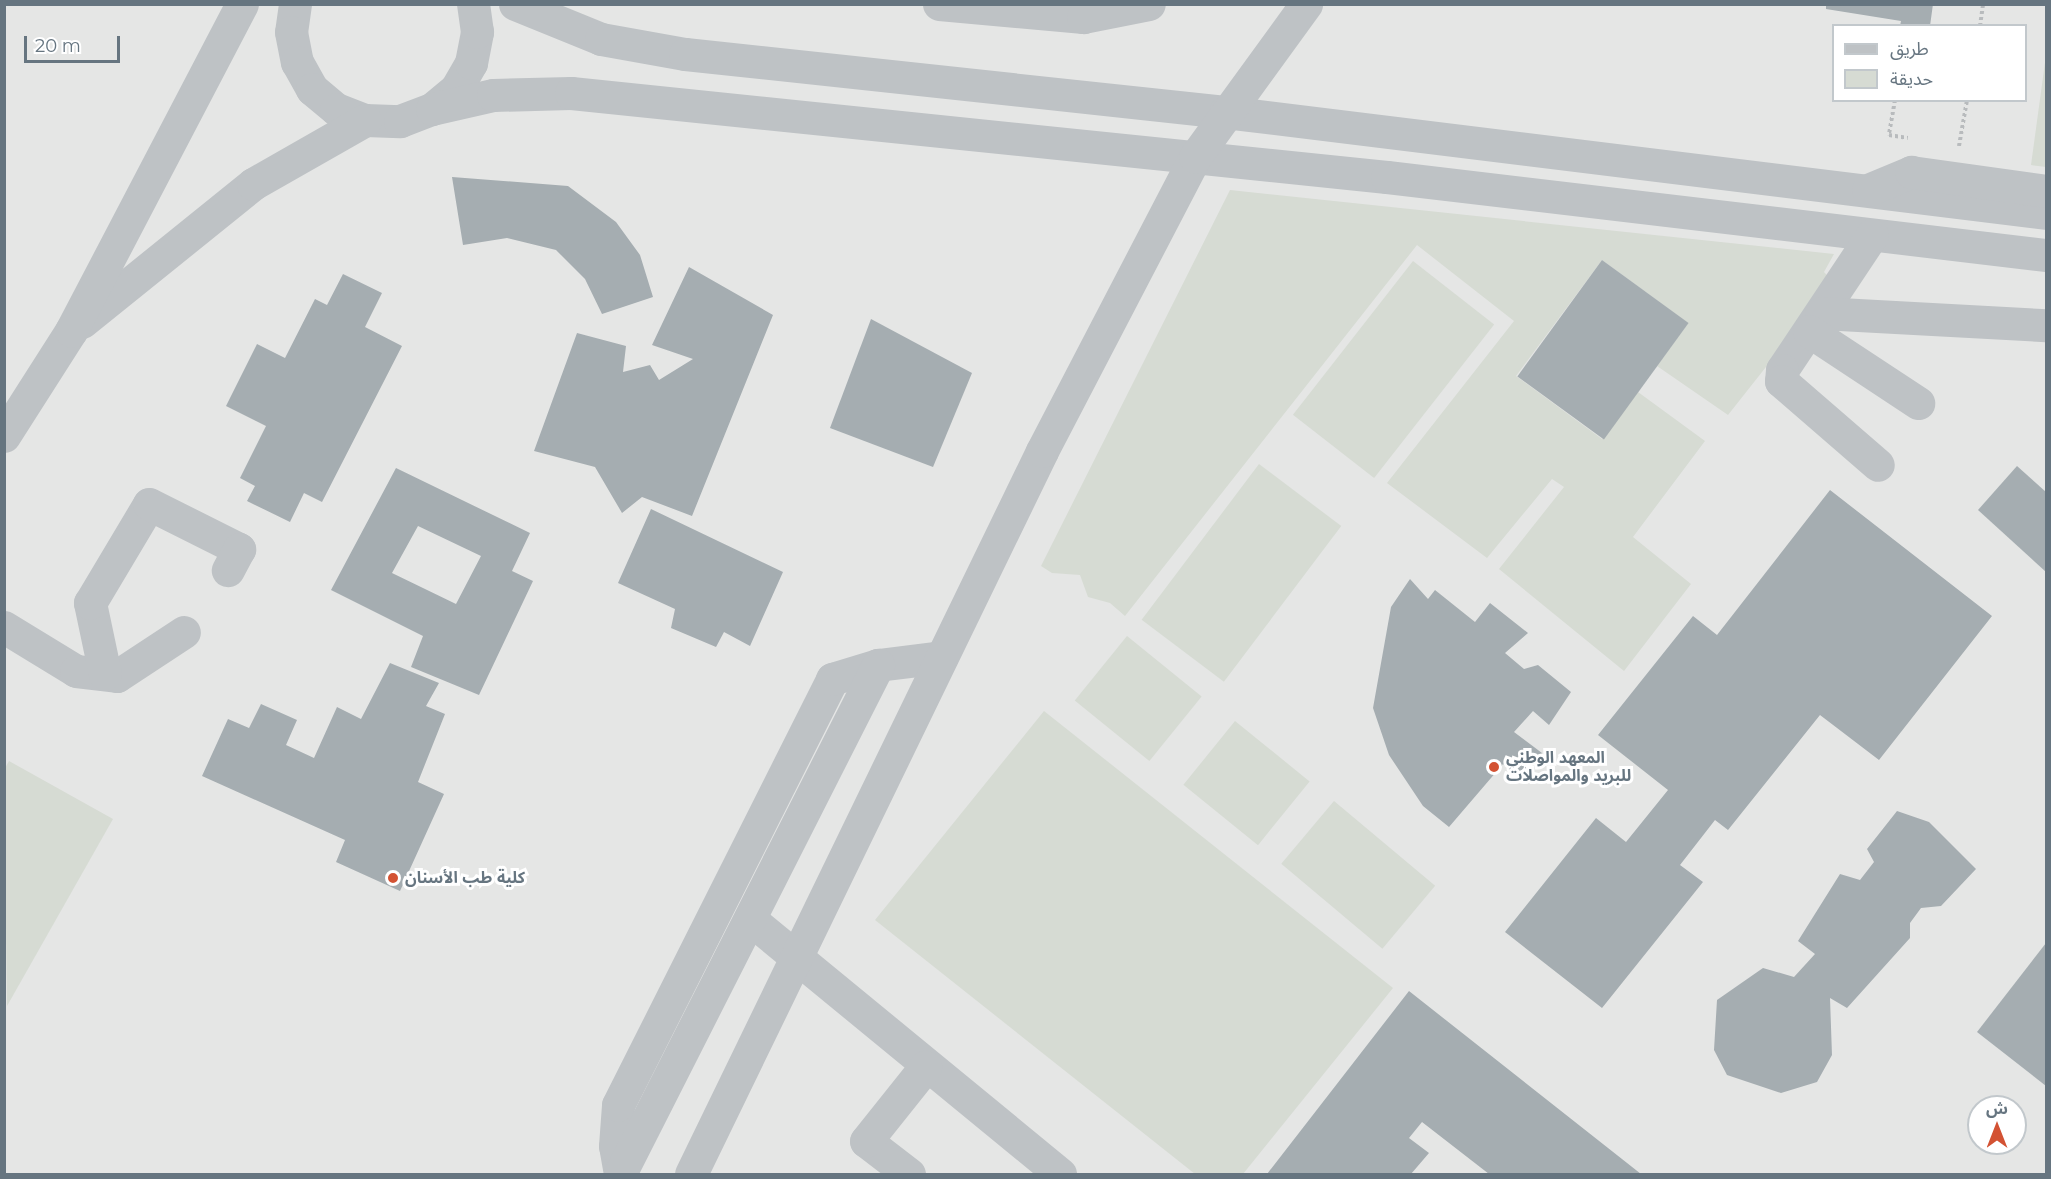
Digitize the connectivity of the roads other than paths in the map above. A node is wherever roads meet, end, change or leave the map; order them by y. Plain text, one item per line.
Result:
1 (242, 4) edge
2 (295, 4) edge
3 (473, 4) edge
4 (515, 4) edge
5 (939, 4) edge
6 (1149, 4) edge
7 (1303, 6) edge
8 (432, 109) junction
9 (1225, 112) junction
10 (364, 120) junction
11 (1538, 151) junction
12 (1195, 157) junction
13 (1851, 189) junction
14 (2046, 191) edge
15 (1531, 195) junction
16 (2046, 213) edge
17 (1832, 230) junction
18 (1872, 236) junction
19 (2046, 255) edge
20 (1815, 322) junction
21 (2046, 325) edge
22 (71, 331) junction
23 (1918, 403) dead end
24 (4, 436) edge
25 (1878, 465) dead end
26 (228, 570) dead end
27 (4, 627) edge
28 (184, 632) dead end
29 (942, 657) junction
30 (878, 665) junction
31 (105, 674) junction
32 (751, 920) junction
33 (795, 960) junction
34 (925, 1067) junction
35 (620, 1174) edge
36 (691, 1174) edge
37 (909, 1174) edge
38 (1060, 1174) edge

1 - 22 street
2 - 10 street
3 - 8 street
4 - 9 street
5 - 6 street
7 - 9 street
8 - 10 street
8 - 12 street
9 - 11 street
9 - 12 street
10 - 22 street
11 - 13 street
11 - 15 street
12 - 15 street
12 - 29 street
13 - 14 street
13 - 16 street
13 - 17 street
15 - 17 street
17 - 18 street
18 - 19 street
18 - 20 street
20 - 21 street
20 - 23 street
20 - 25 street
22 - 24 street
26 - 31 street
27 - 31 street
28 - 31 street
29 - 30 street
29 - 33 street
30 - 32 street
30 - 35 street
32 - 33 street
32 - 35 street
33 - 34 street
33 - 36 street
34 - 37 street
34 - 38 street

